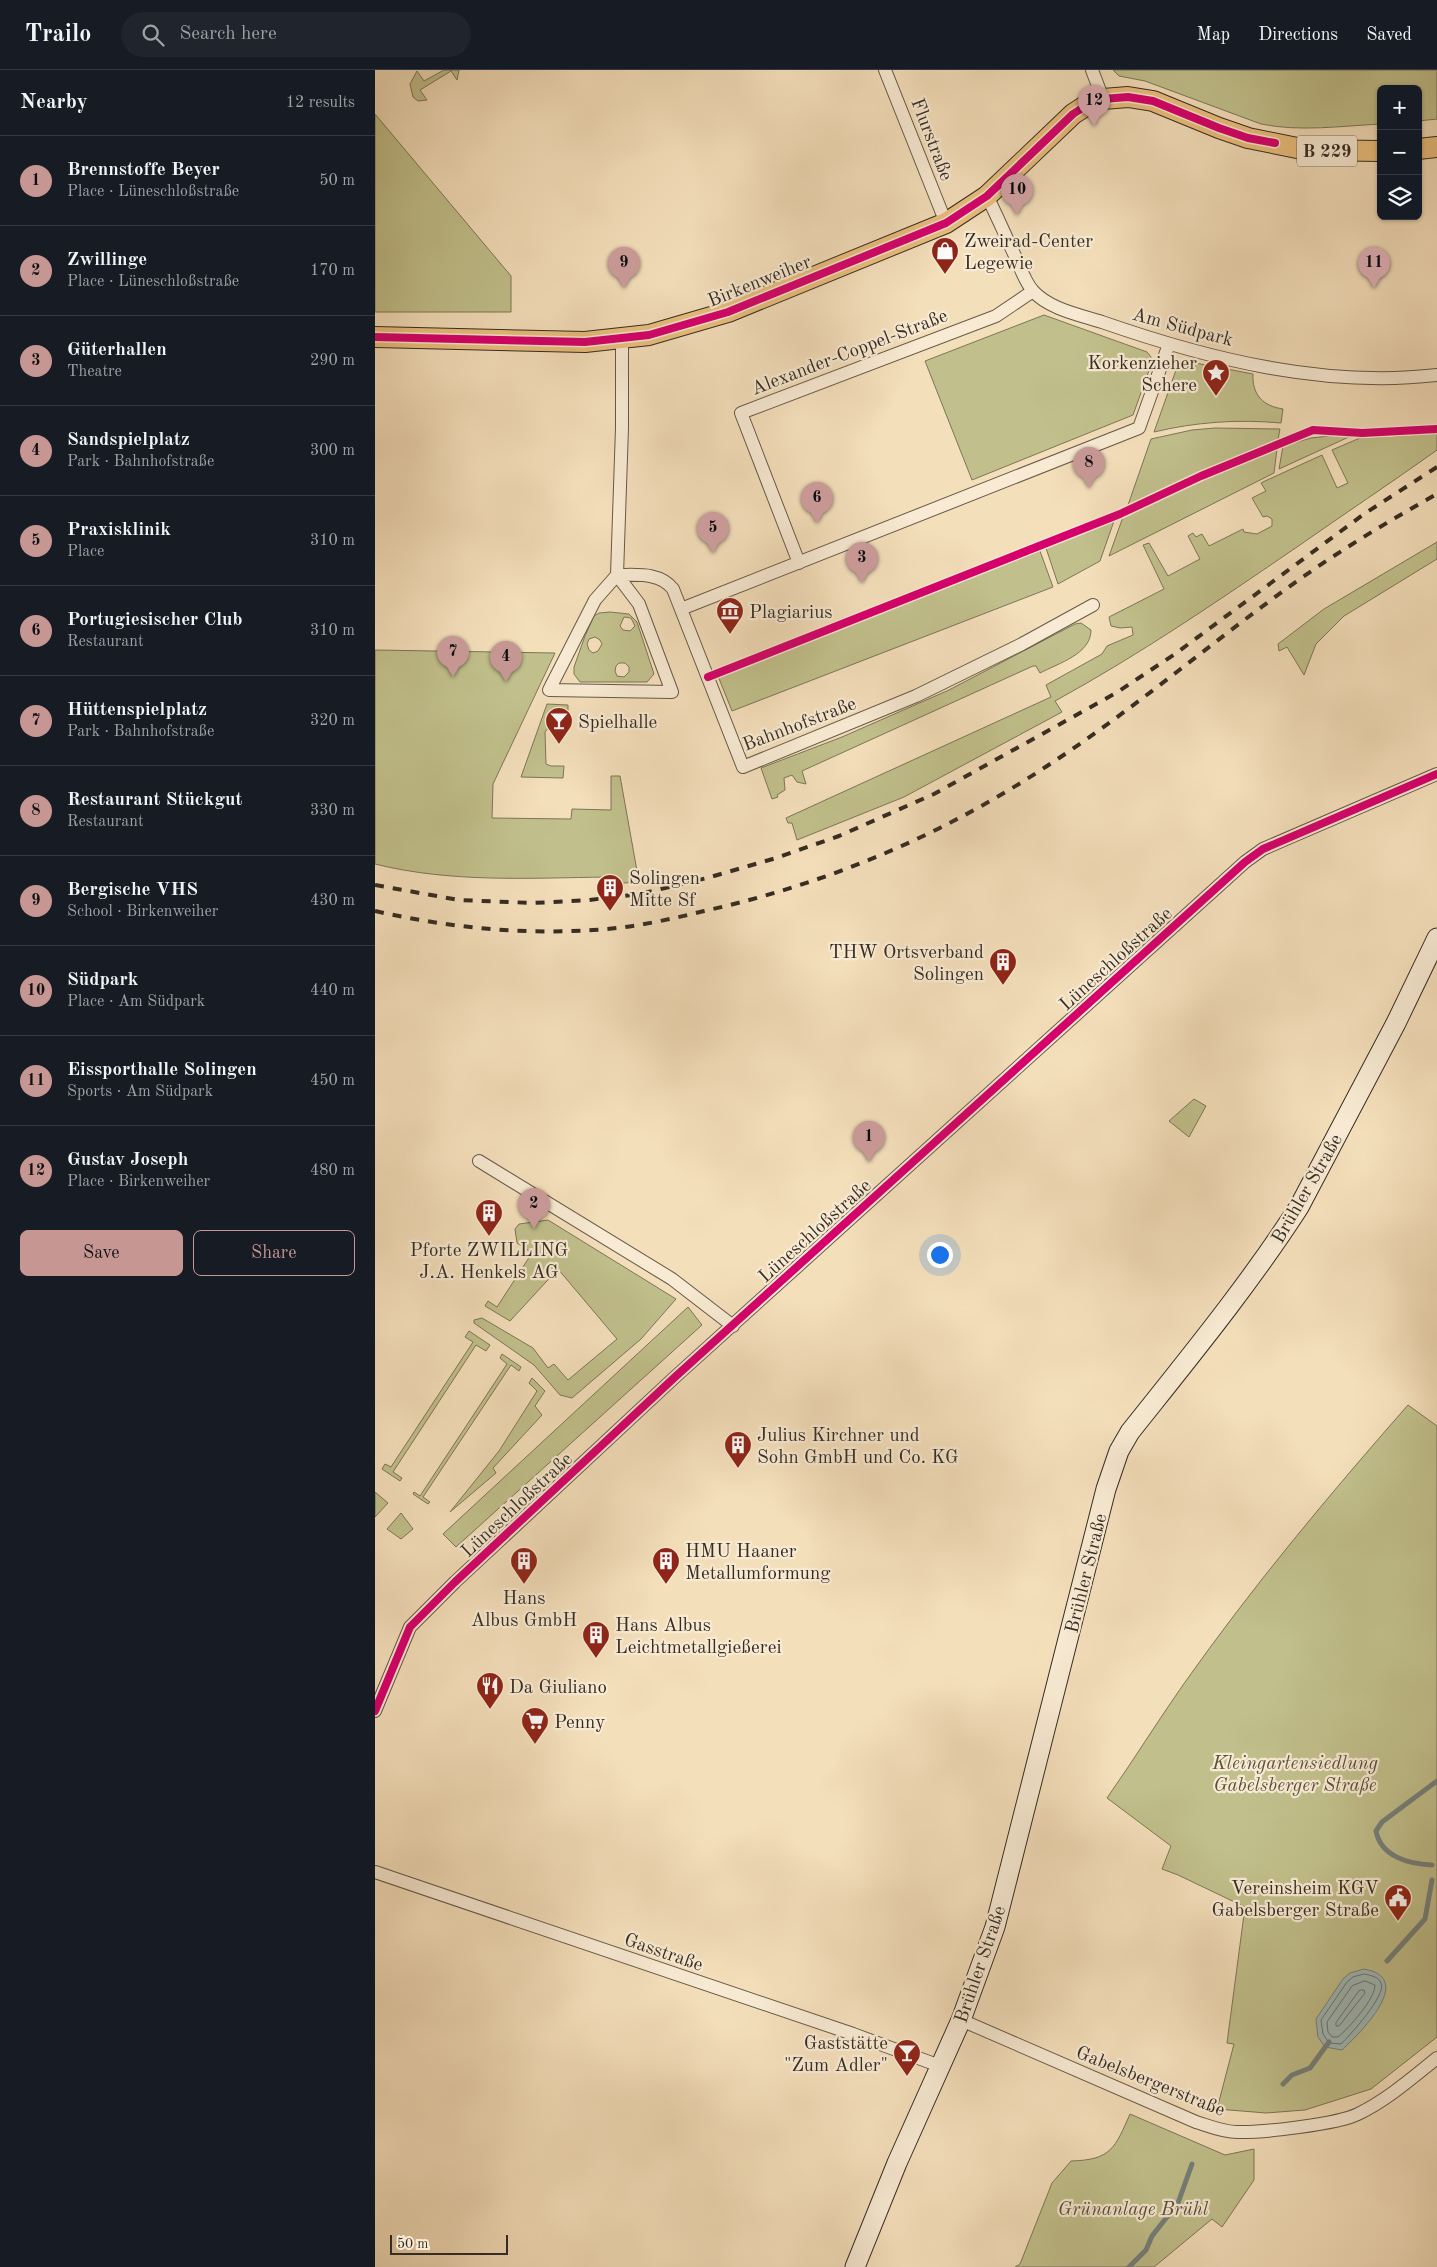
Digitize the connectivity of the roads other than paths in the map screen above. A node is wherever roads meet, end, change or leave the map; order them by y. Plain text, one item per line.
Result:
1 (885, 70) edge
2 (1092, 70) edge
3 (1103, 99) junction
4 (1437, 147) edge
5 (1422, 149) edge
6 (1377, 151) edge
7 (987, 196) junction
8 (946, 223) junction
9 (1033, 291) junction
10 (375, 337) edge
11 (622, 338) junction
12 (1169, 344) junction
13 (1437, 374) edge
14 (799, 563) junction
15 (617, 575) junction
16 (1093, 605) dead end
17 (681, 609) junction
18 (1437, 774) edge
19 (1437, 938) edge
20 (479, 1160) dead end
21 (733, 1326) junction
22 (375, 1711) edge
23 (375, 1872) edge
24 (961, 2020) junction
25 (1437, 2058) edge
26 (940, 2066) junction
27 (855, 2267) edge

1 - 8 street, Flurstraße
2 - 3 street
3 - 6 main road, B 229
3 - 7 main road, Birkenweiher / B 229
4 - 5 main road
7 - 8 main road, Birkenweiher / B 229
7 - 9 street, Am Südpark
8 - 11 main road, Birkenweiher / B 229
9 - 12 street, Am Südpark
9 - 14 street, Alexander-Coppel-Straße
10 - 11 main road, Birkenweiher / B 229
11 - 15 street
12 - 13 street, Am Südpark
12 - 14 street
14 - 17 street
15 - 15 street
15 - 17 street, Bahnhofstraße
16 - 17 street, Bahnhofstraße
18 - 21 street, Lüneschloßstraße
19 - 24 main road, Brühler Straße
20 - 21 street
21 - 22 street, Lüneschloßstraße
23 - 26 street, Gasstraße
24 - 25 street, Gabelsbergerstraße
24 - 26 main road, Brühler Straße
26 - 27 main road, Brühler Straße

